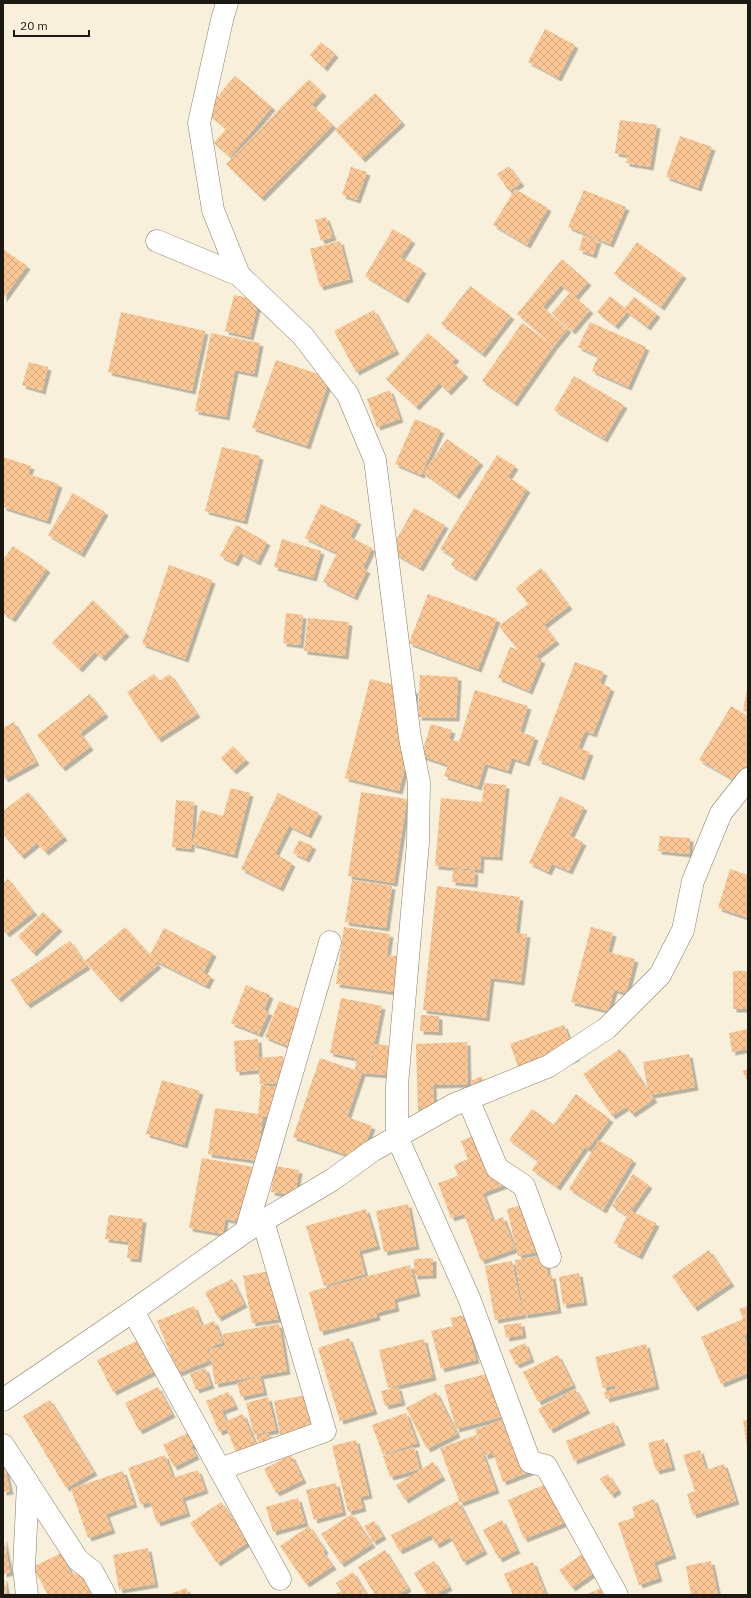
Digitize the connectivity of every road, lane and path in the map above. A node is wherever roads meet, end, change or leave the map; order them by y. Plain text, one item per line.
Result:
1 (227, 3) edge
2 (157, 241) dead end
3 (239, 275) junction
4 (748, 778) edge
5 (330, 942) dead end
6 (468, 1099) junction
7 (397, 1137) junction
8 (254, 1226) junction
9 (550, 1257) dead end
10 (133, 1311) junction
11 (3, 1400) edge
12 (3, 1445) edge
13 (220, 1469) junction
14 (28, 1483) junction
15 (280, 1579) dead end
16 (27, 1595) edge
17 (105, 1595) edge
18 (617, 1595) edge

1 - 3 street
2 - 3 street
3 - 7 street
4 - 6 street
5 - 8 street
6 - 7 street
6 - 9 street
7 - 8 street
7 - 18 street
8 - 10 street
8 - 13 street
10 - 11 street
10 - 13 street
12 - 14 street
13 - 15 street
14 - 16 street
14 - 17 street

